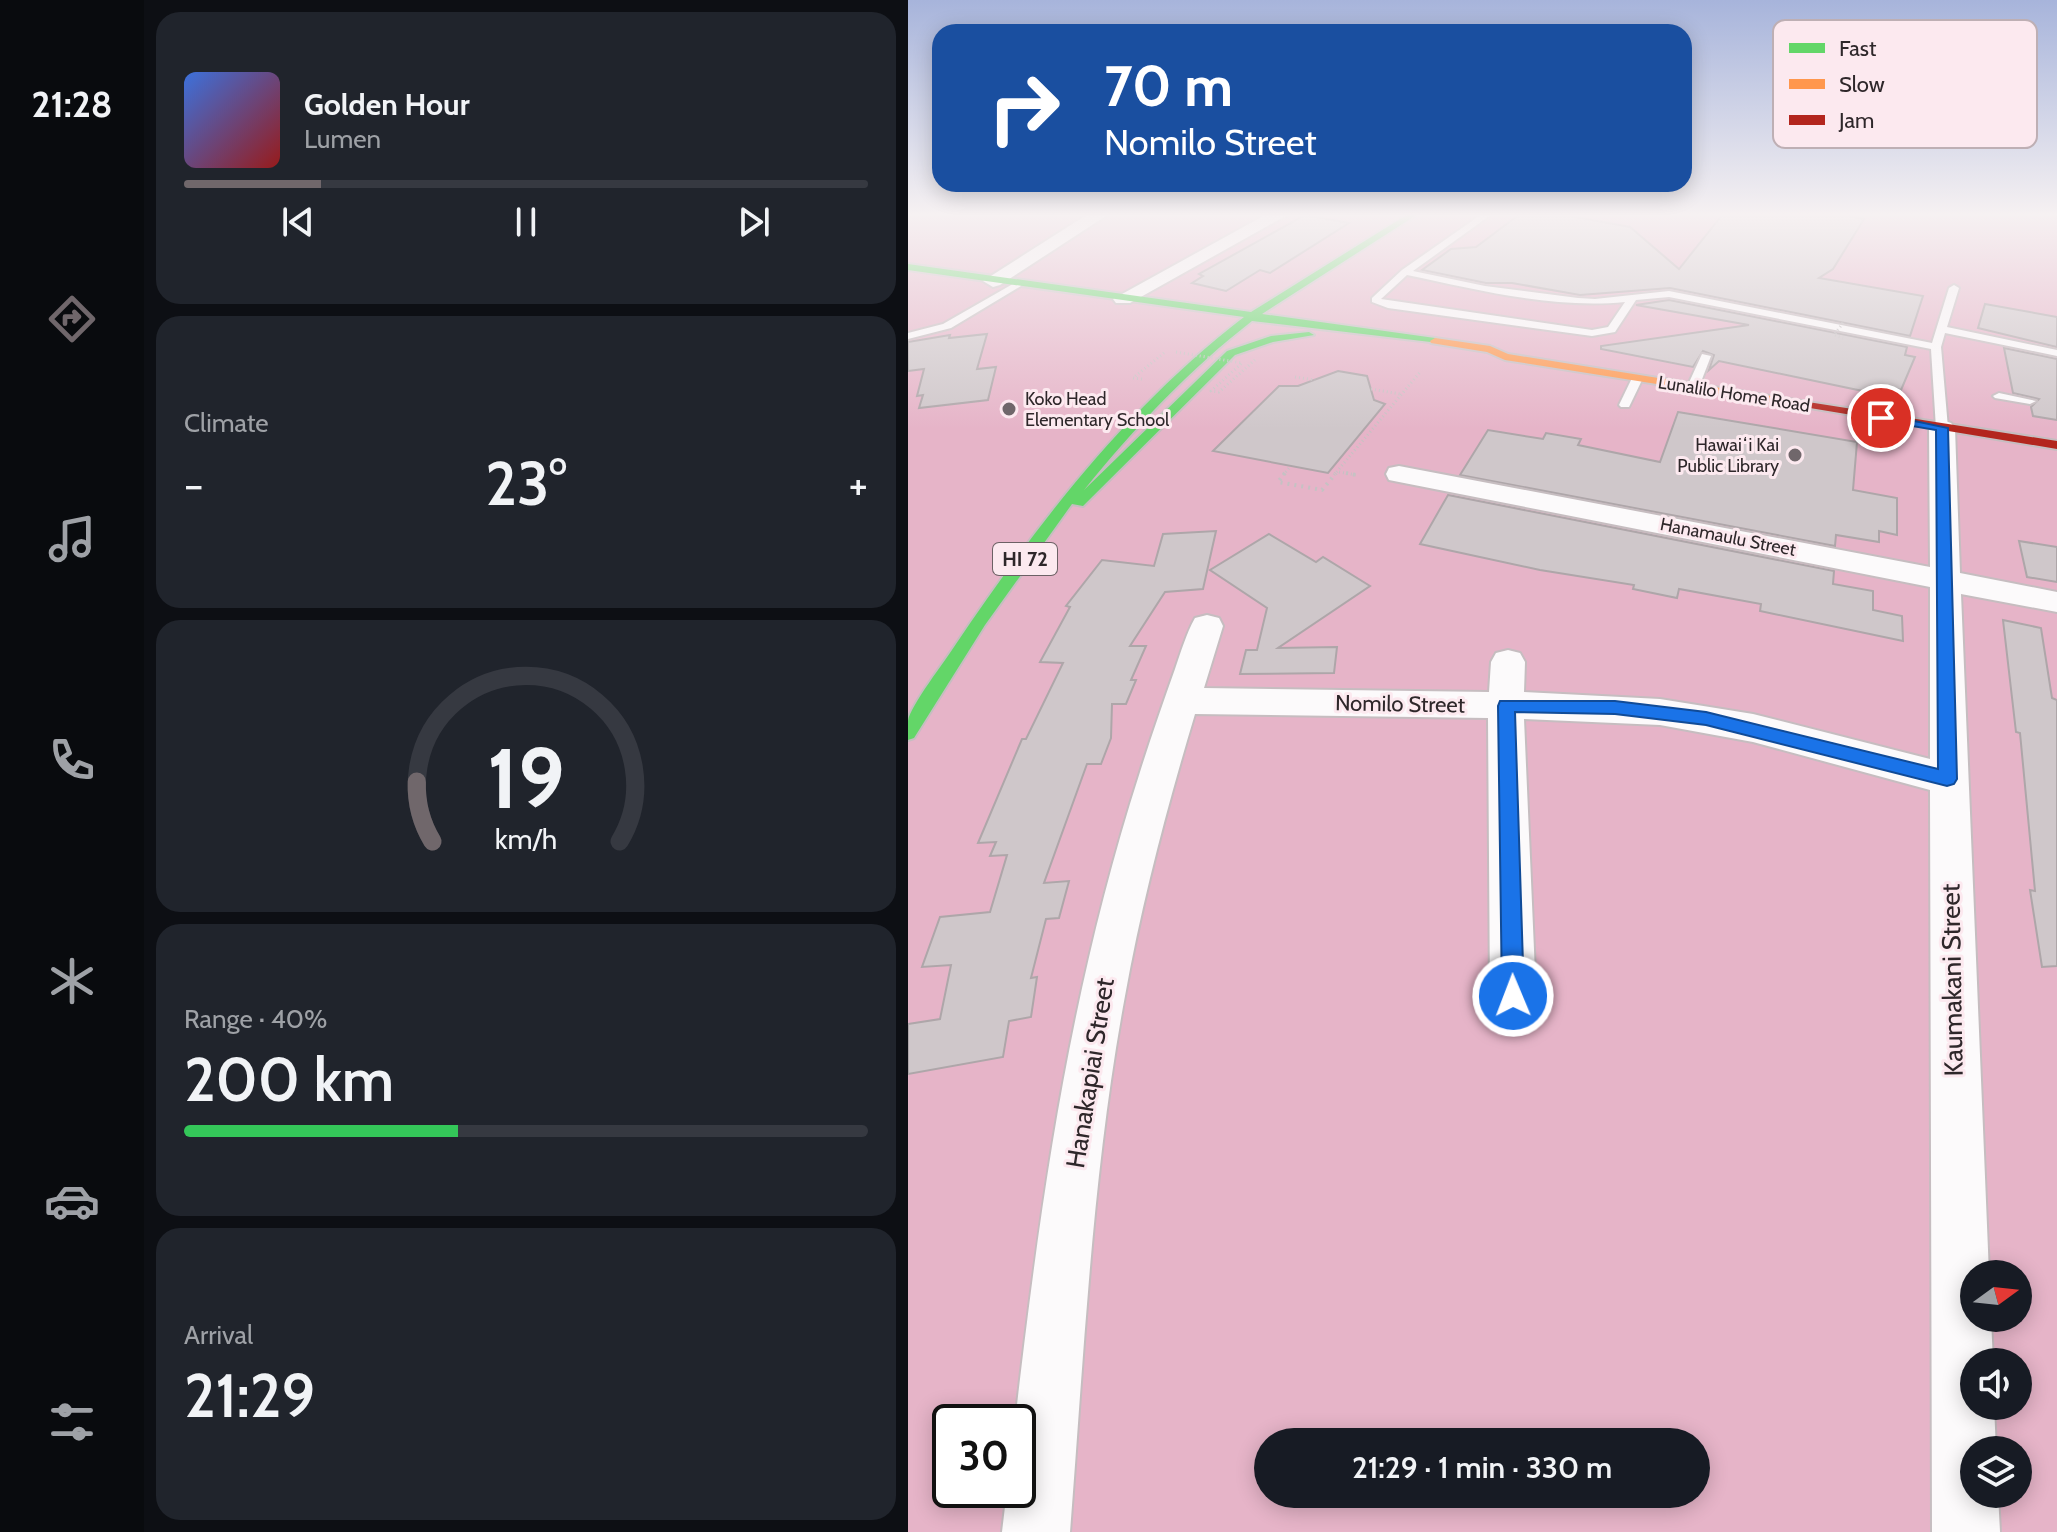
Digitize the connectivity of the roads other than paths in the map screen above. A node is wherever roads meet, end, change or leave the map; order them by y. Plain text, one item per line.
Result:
1 (1015, 285) edge
2 (1028, 285) edge
3 (1148, 285) edge
4 (1303, 285) joint
5 (1388, 285) edge
6 (1468, 285) edge
7 (1954, 288) dead end
8 (1123, 299) junction
9 (1632, 299) junction
10 (1254, 314) junction
11 (1238, 326) junction
12 (1318, 328) junction
13 (1941, 329) junction
14 (908, 336) edge
15 (1936, 347) junction
16 (2057, 353) edge
17 (1706, 356) dead end
18 (1637, 378) junction
19 (1693, 387) junction
20 (1999, 396) dead end
21 (2030, 401) dead end
22 (1625, 405) dead end
23 (1942, 428) junction
24 (2057, 445) edge
25 (1399, 474) dead end
26 (1031, 550) junction
27 (1946, 579) junction
28 (2057, 602) edge
29 (1207, 626) dead end
30 (1508, 662) dead end
31 (1181, 701) junction
32 (1506, 706) junction
33 (908, 733) edge
34 (1947, 779) junction
35 (1513, 996) dead end
36 (1036, 1532) edge
37 (1966, 1532) edge

1 - 14 lane
2 - 8 main road, Lunalilo Home Road
3 - 8 street
4 - 10 main road, HI 72
4 - 12 main road
5 - 9 lane
6 - 9 lane
7 - 13 lane
8 - 10 main road, Lunalilo Home Road
8 - 11 main road, Lunalilo Home Road
9 - 15 lane
10 - 11 main road, HI 72
10 - 12 main road, Lunalilo Home Road
11 - 12 main road, Lunalilo Home Road
11 - 26 main road, HI 72
12 - 18 main road, Lunalilo Home Road
12 - 26 main road
13 - 15 lane
13 - 16 lane
15 - 23 lane
17 - 19 lane
18 - 19 main road, Lunalilo Home Road
18 - 22 lane
19 - 23 main road, Lunalilo Home Road
20 - 21 lane
23 - 24 main road, Lunalilo Home Road
23 - 27 street, Kaumakani Street
25 - 27 street, Hanamaulu Street
26 - 33 main road, HI 72
27 - 28 street, Hanamaulu Street
27 - 34 street, Kaumakani Street
29 - 31 street, Hanakapiai Street
30 - 32 street
31 - 32 street, Nomilo Street
31 - 36 street, Hanakapiai Street
32 - 34 street, Nomilo Street
32 - 35 street
34 - 37 street, Kaumakani Street

